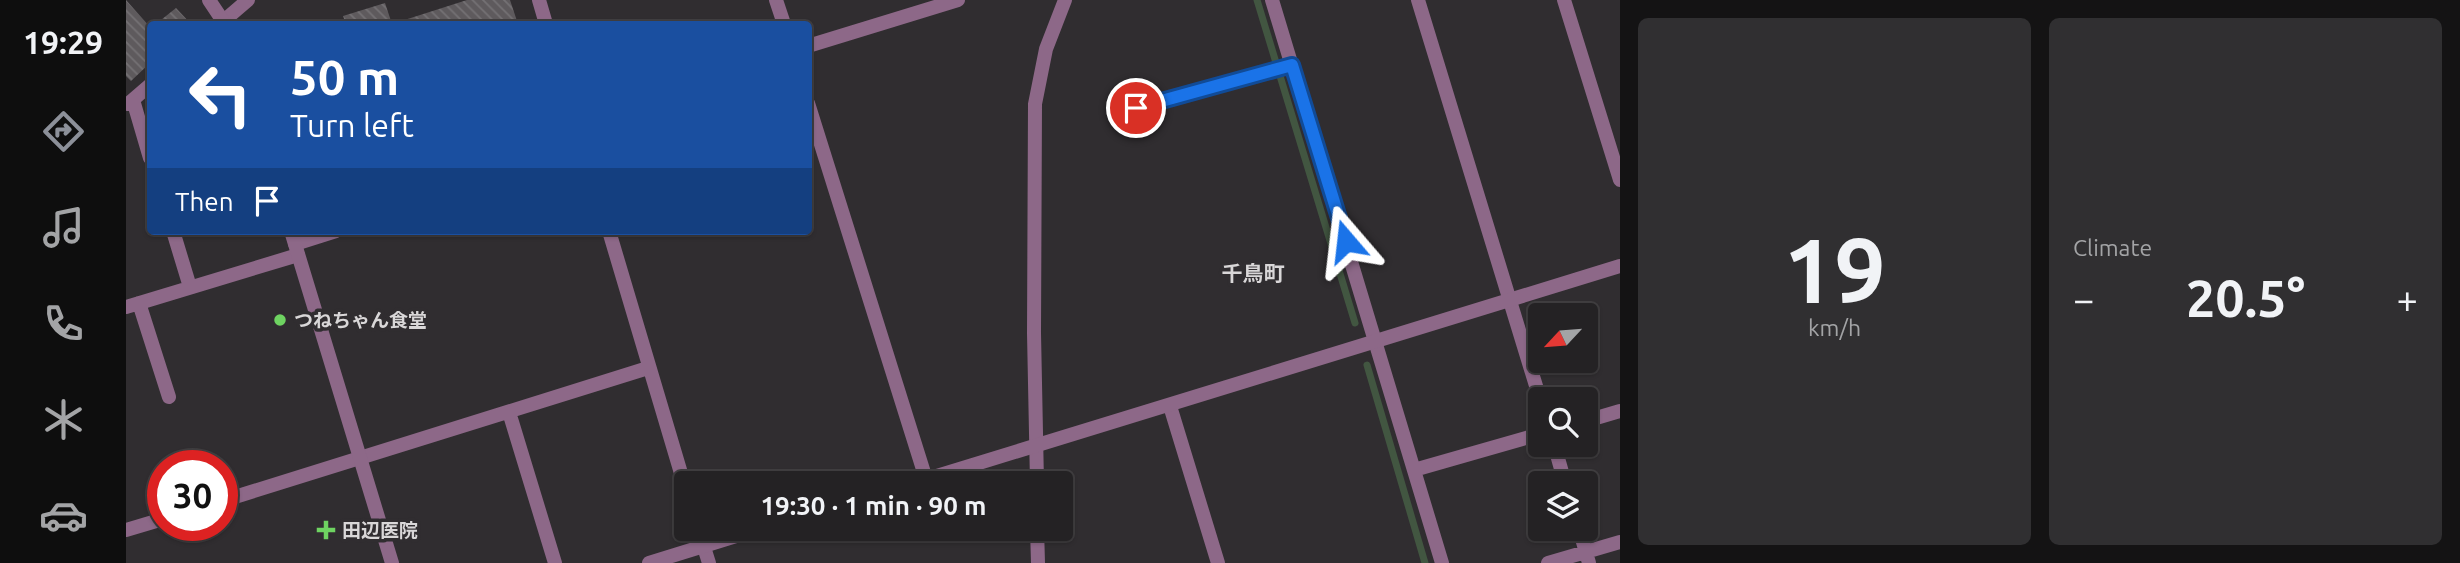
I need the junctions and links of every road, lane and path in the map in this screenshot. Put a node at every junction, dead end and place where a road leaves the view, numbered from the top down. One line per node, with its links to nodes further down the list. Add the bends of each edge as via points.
1 (209, 0): 10 (street)
2 (248, 0): 11 (street)
3 (539, 0): 12 (street)
4 (776, 0): 13 (street)
5 (958, 0): 14 (street)
6 (1065, 0): 39 (street, via 1046,49 1035,104)
7 (1272, 0): 15 (street)
8 (1418, 0): 28 (street)
9 (1563, 0): 21 (street)
10 (222, 21)
11 (225, 21)
12 (545, 21)
13 (783, 21)
14 (812, 45)
15 (1282, 67): 18 (street); 30 (street)
16 (147, 88): 17 (street)
17 (129, 103): 20 (street)
18 (1136, 108)
19 (812, 116): 43 (street)
20 (147, 150)
21 (1620, 180)
22 (174, 235): 27 (street)
23 (322, 235): 25 (street)
24 (610, 235): 31 (street)
25 (295, 243): 27 (street); 40 (street)
26 (1620, 265): 28 (street)
27 (190, 287): 29 (street)
28 (1509, 300): 30 (street); 32 (street)
29 (132, 305): 33 (street)
30 (1377, 341): 34 (street); 41 (street)
31 (648, 368): 36 (street); 42 (street)
32 (1536, 387)
33 (169, 397)
34 (1170, 406): 39 (street); 60 (street)
35 (1620, 411): 37 (street)
36 (509, 412): 40 (street); 56 (street)
37 (1598, 417)
38 (1528, 437): 41 (street)
39 (1036, 447): 44 (street); 45 (street)
40 (361, 459): 46 (street); 55 (street)
41 (1414, 470): 61 (street)
42 (680, 471)
43 (917, 471)
44 (954, 471)
45 (1037, 471)
46 (238, 496)
47 (147, 524): 48 (street)
48 (126, 530)
49 (702, 541): 53 (street)
50 (720, 541): 53 (street)
51 (1037, 541): 59 (street)
52 (1620, 542): 54 (street)
53 (704, 546): 57 (street); 58 (street)
54 (1588, 557): 62 (street)
55 (392, 563)
56 (555, 563)
57 (649, 563)
58 (709, 563)
59 (1038, 563)
60 (1218, 563)
61 (1441, 563)
62 (1548, 563)

